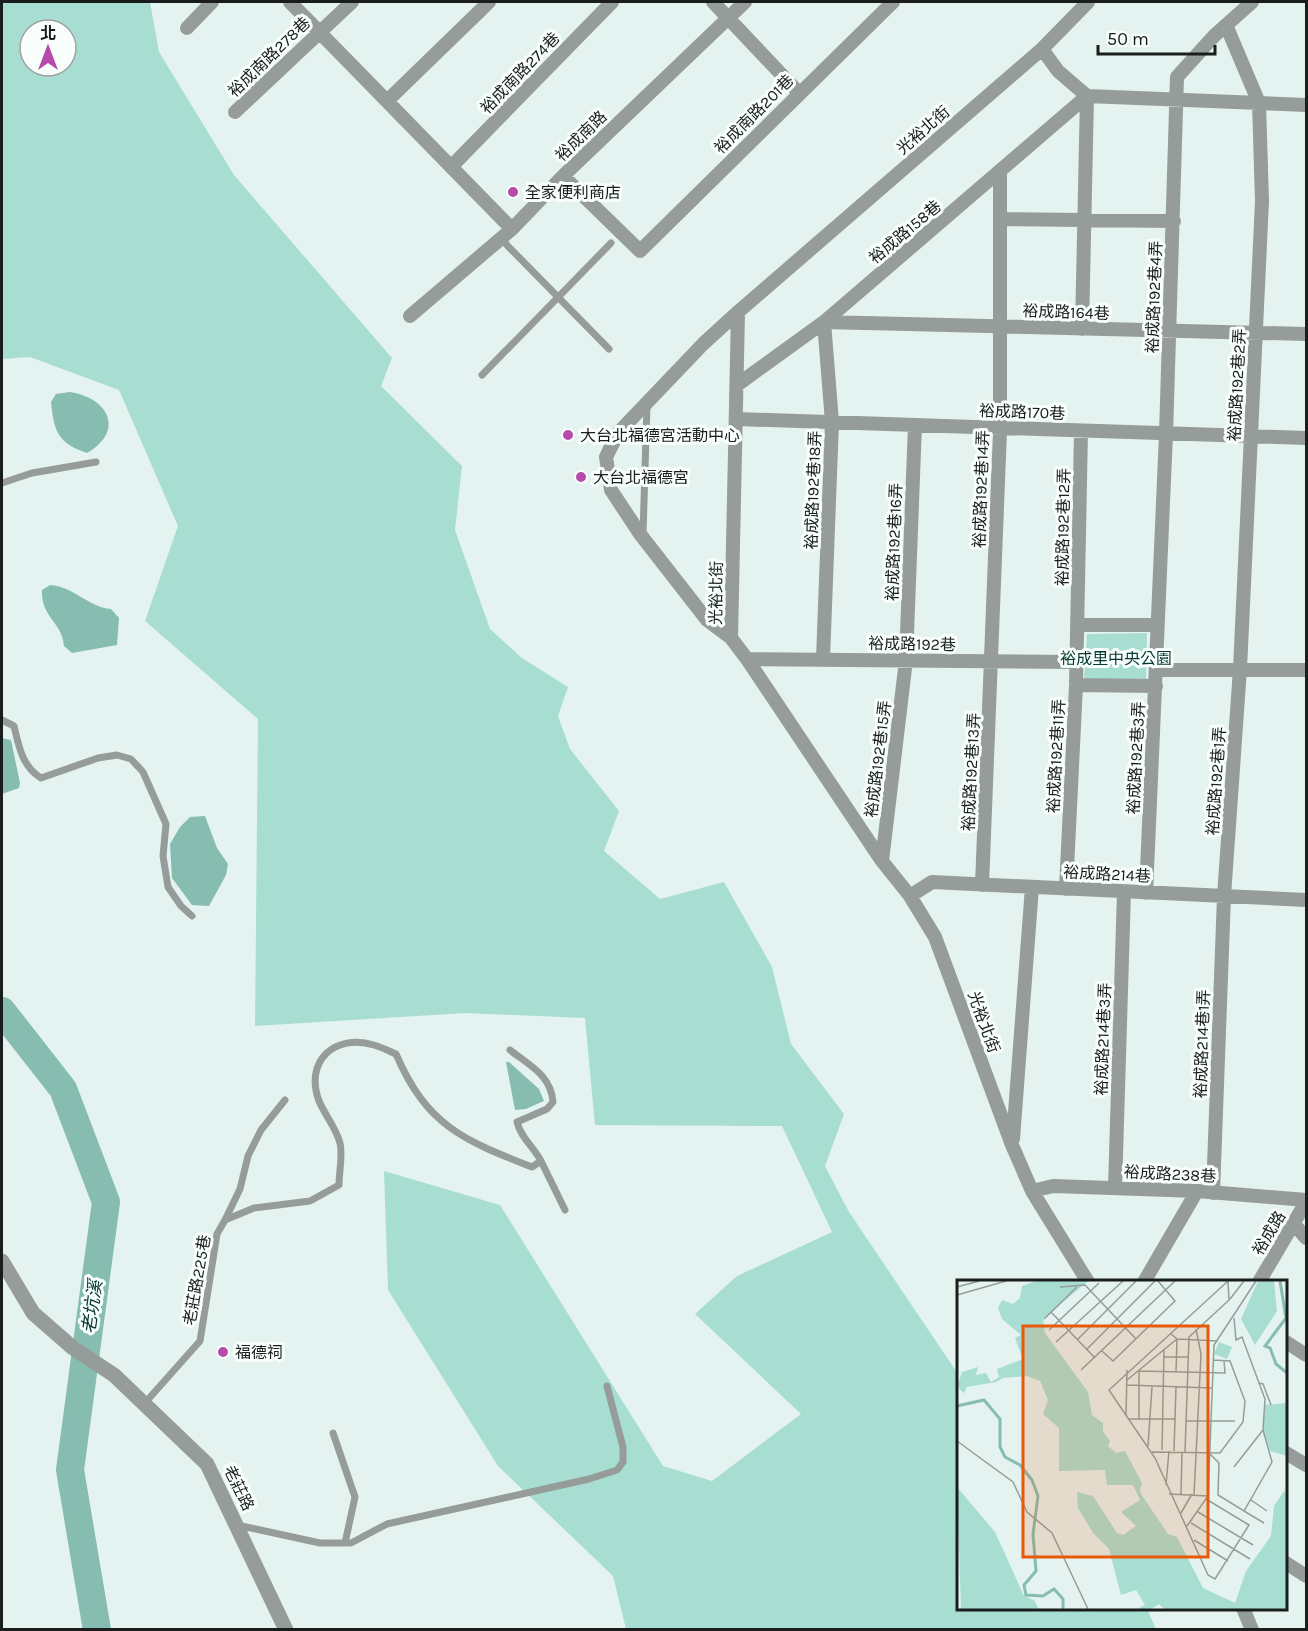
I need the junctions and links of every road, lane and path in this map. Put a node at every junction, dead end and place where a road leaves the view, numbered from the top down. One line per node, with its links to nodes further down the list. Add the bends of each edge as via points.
1 (212, 2): 13 (street)
2 (290, 2): 14 (street)
3 (352, 2): 14 (street, 裕成南路278巷)
4 (489, 2): 19 (street)
5 (612, 2): 23 (street, 裕成南路274巷)
6 (713, 2): 11 (street)
7 (745, 2): 11 (street, 裕成南路)
8 (893, 2): 16 (street, 裕成南路201巷)
9 (1088, 2): 15 (street, 光裕北街)
10 (1252, 2): 12 (street, 裕成路192巷4弄)
11 (728, 18): 16 (street); 25 (street, 裕成南路)
12 (1226, 25): 18 (street, 裕成路192巷4弄, via 1178,76); 20 (street)
13 (187, 27)
14 (320, 32): 19 (street); 22 (street, 裕成南路278巷)
15 (1042, 49): 17 (street, via 1058,71); 33 (street, 光裕北街)
16 (799, 93): 25 (street, 裕成南路201巷, via 640,251)
17 (1087, 96): 18 (street); 24 (street, 裕成路158巷); 27 (street)
18 (1178, 100): 20 (street); 28 (street, 裕成路192巷4弄)
19 (387, 101): 23 (street)
20 (1259, 103): 21 (street); 39 (street, 裕成路192巷2弄, via 1262,201)
21 (1306, 105)
22 (235, 112)
23 (451, 167): 29 (street)
24 (1000, 173): 26 (street, 裕成路192巷14弄); 35 (street, 裕成路158巷)
25 (563, 177): 29 (street, 裕成南路)
26 (1000, 219): 27 (street); 36 (street, 裕成路192巷14弄)
27 (1084, 220): 28 (street); 37 (street)
28 (1174, 221): 38 (street, 裕成路192巷4弄)
29 (512, 229): 30 (street, 裕成南路)
30 (501, 239): 32 (lane); 34 (street, 裕成南路)
31 (611, 243): 32 (lane)
32 (559, 299): 41 (lane); 42 (lane)
33 (738, 312): 43 (street, 光裕北街); 44 (street)
34 (410, 316)
35 (824, 322): 36 (street, 裕成路164巷); 43 (street, 裕成路158巷); 46 (street, 裕成路192巷18弄)
36 (1001, 326): 37 (street, 裕成路164巷); 48 (street, 裕成路192巷14弄)
37 (1082, 329): 38 (street, 裕成路164巷)
38 (1169, 331): 39 (street, 裕成路164巷); 50 (street, 裕成路192巷4弄)
39 (1256, 333): 40 (street, 裕成路164巷); 51 (street, 裕成路192巷2弄)
40 (1306, 334)
41 (609, 349)
42 (482, 375)
43 (737, 385): 45 (street, 光裕北街)
44 (647, 401): 55 (lane); 55 (street, via 618,433 606,457 611,490)
45 (736, 419): 46 (street, 裕成路170巷); 58 (street, 光裕北街)
46 (832, 422): 47 (street, 裕成路170巷); 60 (street, 裕成路192巷18弄)
47 (915, 425): 48 (street, 裕成路170巷); 61 (street, 裕成路192巷16弄)
48 (1000, 428): 49 (street, 裕成路170巷); 62 (street, 裕成路192巷14弄)
49 (1081, 431): 50 (street, 裕成路170巷); 56 (street, 裕成路192巷12弄)
50 (1166, 434): 51 (street, 裕成路170巷); 57 (street, 裕成路192巷4弄)
51 (1251, 437): 52 (street, 裕成路170巷); 64 (street, 裕成路192巷2弄)
52 (1306, 438)
53 (96, 462): 54 (lane, via 32,473)
54 (2, 483)
55 (643, 537): 58 (street, via 707,620)
56 (1078, 625): 57 (street); 63 (street, 裕成路192巷11弄)
57 (1157, 625): 65 (street, 裕成路192巷3弄)
58 (731, 638): 59 (street, 光裕北街)
59 (747, 659): 60 (street, 裕成路192巷); 70 (street, 光裕北街)
60 (823, 659): 61 (street, 裕成路192巷)
61 (906, 660): 62 (street, 裕成路192巷); 70 (street, 裕成路192巷15弄)
62 (992, 661): 63 (street, 裕成路192巷); 71 (street, 裕成路192巷13弄)
63 (1076, 662): 67 (street, 裕成路192巷11弄)
64 (1240, 669): 65 (street); 66 (street); 77 (street, 裕成路192巷1弄)
65 (1156, 670): 68 (street, 裕成路192巷3弄)
66 (1306, 670)
67 (1076, 685): 68 (street); 73 (street, 裕成路192巷11弄)
68 (1156, 686): 75 (street, 裕成路192巷3弄)
69 (2, 720): 79 (lane, via 14,726 29,770 41,778 98,758 117,755 131,759 142,772 166,824 163,856 168,887)
70 (882, 861): 76 (street, 光裕北街)
71 (982, 885): 72 (street, 裕成路214巷); 76 (street, 裕成路214巷, via 932,882)
72 (1032, 887): 73 (street, 裕成路214巷); 82 (street)
73 (1066, 889): 74 (street, 裕成路214巷)
74 (1124, 891): 75 (street, 裕成路214巷); 84 (street, 裕成路214巷3弄)
75 (1146, 892): 77 (street, 裕成路214巷)
76 (910, 896): 82 (street, 光裕北街, via 935,938)
77 (1224, 896): 78 (street, 裕成路214巷); 87 (street, 裕成路214巷1弄)
78 (1306, 900)
79 (192, 916)
80 (510, 1050): 83 (lane, via 547,1079 552,1090 553,1102 547,1109 517,1122 520,1135 534,1147)
81 (285, 1100): 90 (lane, via 261,1130 248,1156 240,1189)
82 (1012, 1145): 85 (street, 光裕北街)
83 (541, 1161): 89 (lane); 90 (lane, 老莊路225巷, via 532,1167 461,1137 410,1087 396,1054 373,1044 353,1043 329,1048 317,1064 318,1099 340,1144 339,1185 310,1201 254,1208)
84 (1115, 1188): 85 (street, 裕成路238巷, via 1053,1186); 86 (street, 裕成路238巷)
85 (1032, 1191): 94 (street, 光裕北街)
86 (1197, 1191): 87 (street, 裕成路238巷); 95 (street)
87 (1213, 1193): 88 (street, 裕成路238巷)
88 (1306, 1201): 91 (street, 裕成路)
89 (565, 1210)
90 (225, 1220): 100 (lane, 老莊路225巷, via 218,1234 200,1341)
91 (1294, 1224): 92 (street); 96 (street, 裕成路)
92 (1306, 1238)
93 (2, 1261): 100 (street, 老莊路, via 33,1313 73,1348 114,1375)
94 (1087, 1280)
95 (1145, 1280)
96 (1260, 1280)
97 (1287, 1343): 98 (street)
98 (1306, 1354)
99 (607, 1386): 105 (lane, via 623,1447 623,1462 617,1470 387,1524)
100 (144, 1404): 104 (street, 老莊路, via 207,1464)
101 (333, 1433): 105 (lane, via 355,1497)
102 (1287, 1454): 103 (street)
103 (1306, 1465)
104 (237, 1525): 105 (lane, via 320,1543); 109 (street, 老莊路)
105 (345, 1543)
106 (1287, 1564): 107 (street)
107 (1306, 1576)
108 (1244, 1610): 110 (street)
109 (286, 1629)
110 (1252, 1629)

